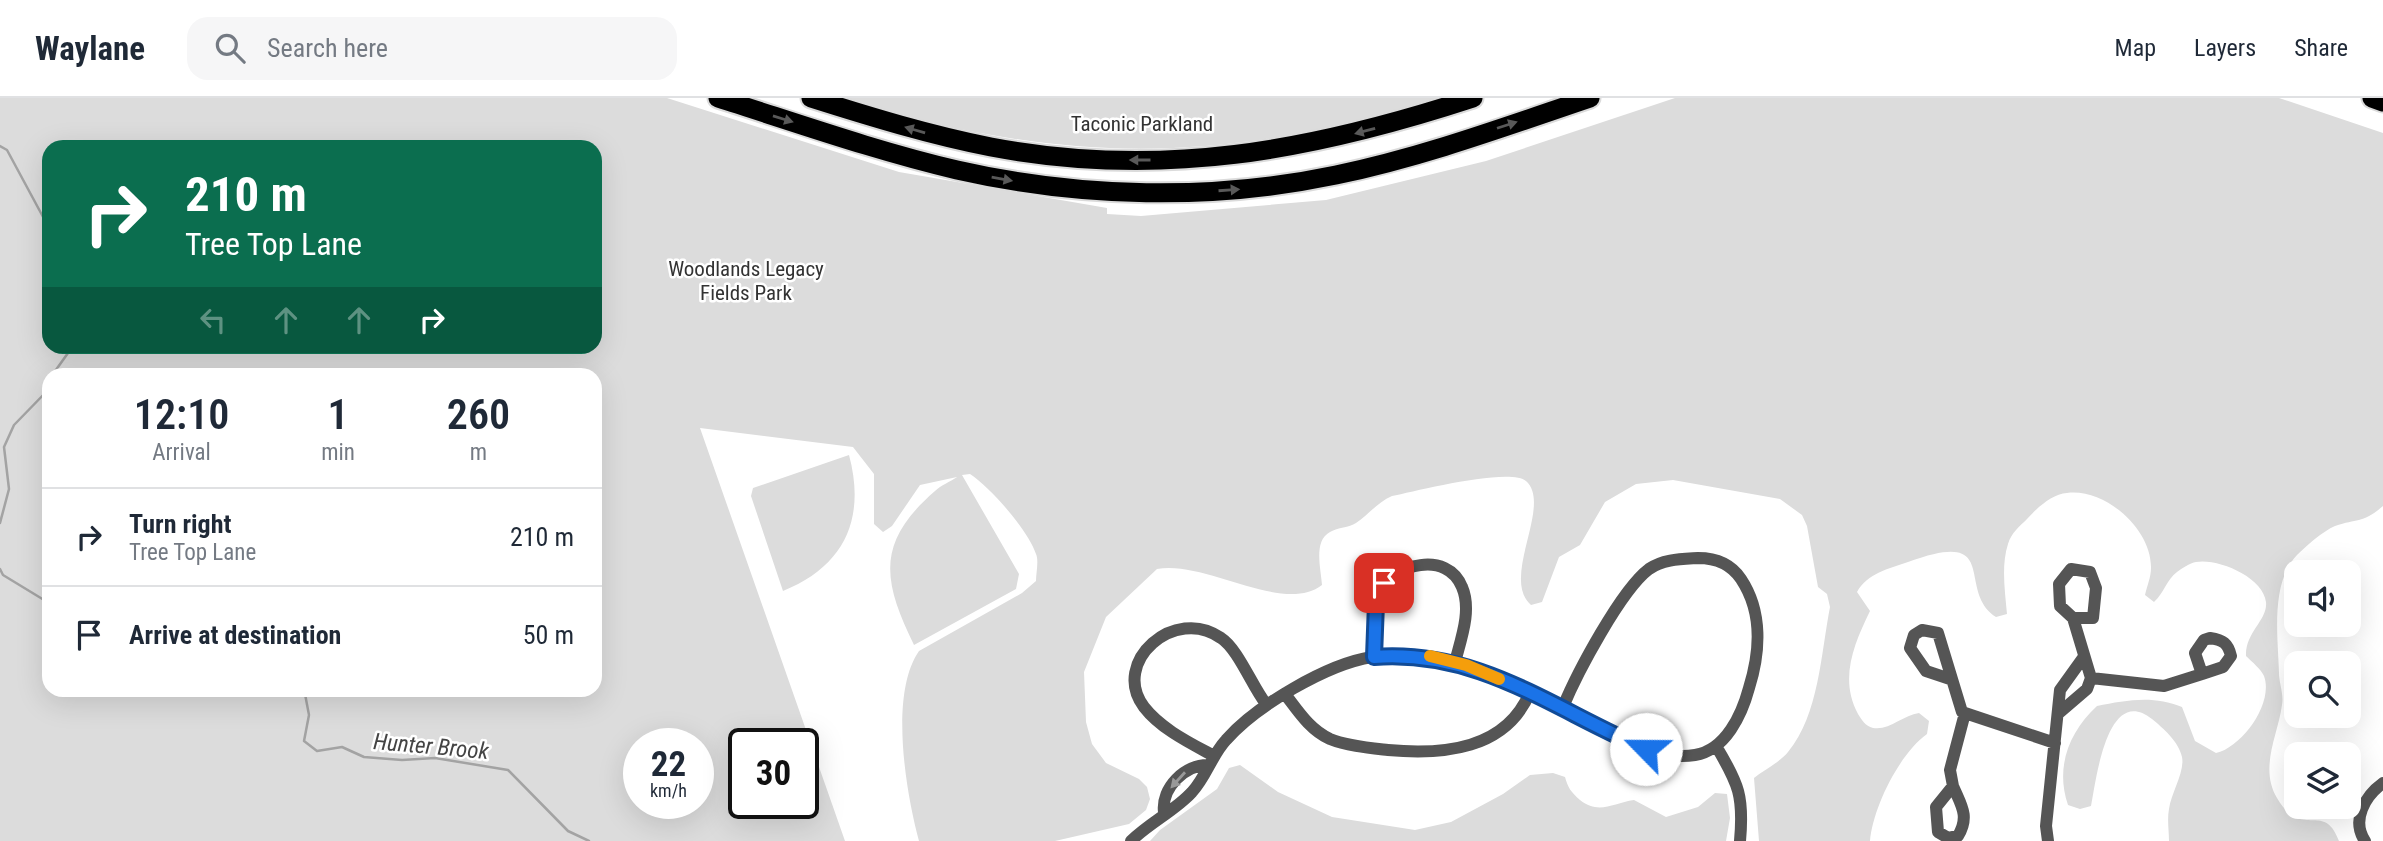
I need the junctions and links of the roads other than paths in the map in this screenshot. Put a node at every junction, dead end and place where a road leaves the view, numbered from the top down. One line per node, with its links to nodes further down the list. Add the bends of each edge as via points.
1 (718, 98): 4 (highway, one-way to 4, via 957,170 1059,187 1162,193 1231,190 1334,176)
2 (811, 98): 3 (highway, one-way to 2, via 1300,146 1164,160 1073,158 993,147 926,133)
3 (1473, 98)
4 (1590, 98)
5 (2372, 98): 6 (highway)
6 (2383, 102)
7 (2073, 618): 9 (street)
8 (1374, 657): 10 (street, via 1405,654); 10 (street, via 1378,592 1397,571 1424,564 1453,575 1463,589 1465,613); 15 (street)
9 (2083, 659): 12 (street); 19 (street, via 2063,683)
10 (1455, 662): 14 (street)
11 (2202, 674): 12 (street, via 2164,686)
12 (2091, 678): 19 (street, via 2087,690)
13 (1950, 679): 18 (street, via 1958,706)
14 (1530, 692): 15 (street, via 1517,718 1503,730 1475,744 1424,753 1328,738 1304,719); 17 (street)
15 (1285, 694): 16 (street)
16 (1266, 704): 22 (street, via 1226,740); 22 (street, via 1231,646 1220,636 1185,627 1152,641 1136,676 1143,706)
17 (1563, 707): 21 (street, via 1646,749 1693,756); 21 (street, via 1620,599 1638,579 1664,562 1710,558 1732,569 1746,587 1756,616 1758,645 1744,709)
18 (1965, 713): 20 (street); 24 (street, via 1950,770)
19 (2059, 713): 20 (street)
20 (2055, 743): 28 (street)
21 (1716, 746): 27 (street, via 1741,794)
22 (1211, 761): 25 (street, via 1192,792); 25 (street, one-way to 25, via 1192,766 1179,776 1167,793)
23 (2383, 783): 29 (street, via 2368,795 2361,812 2358,824)
24 (1953, 786)
25 (1164, 812): 26 (street)
26 (1131, 841)
27 (1740, 841)
28 (2048, 841)
29 (2365, 841)

